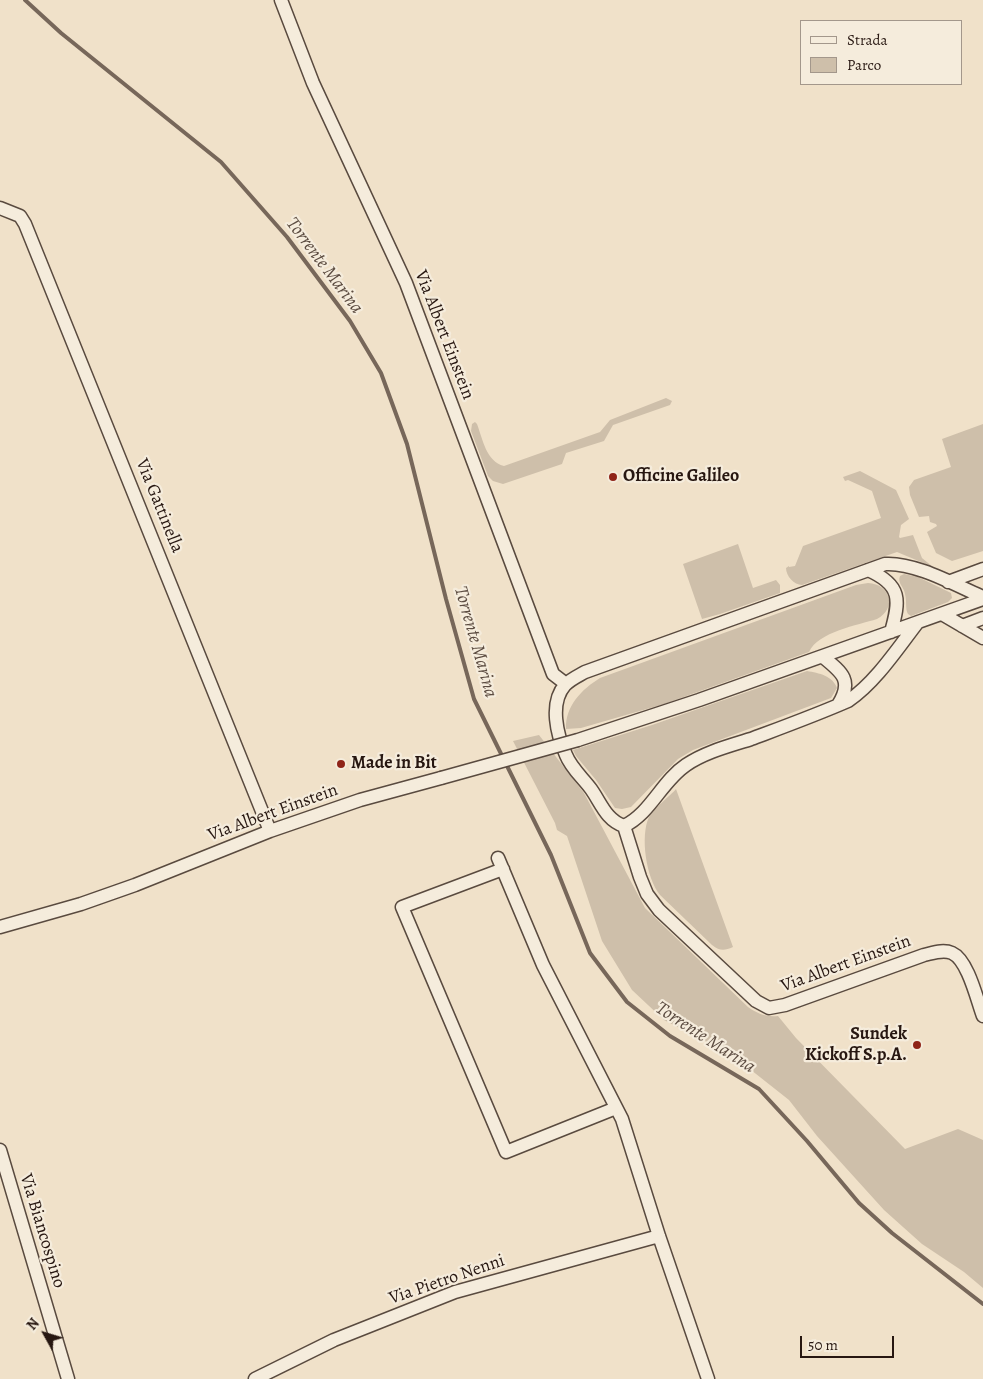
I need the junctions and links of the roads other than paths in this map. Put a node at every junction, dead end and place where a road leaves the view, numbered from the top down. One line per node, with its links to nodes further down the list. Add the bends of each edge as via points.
1 (281, 0): 14 (street, Via Albert Einstein, via 313,83 406,284 553,674)
2 (0, 208): 17 (street, Via Gattinella, via 20,216 25,224)
3 (983, 569): 5 (street)
4 (868, 570): 5 (street, via 886,564 904,565); 11 (street, via 894,587 897,604); 14 (street, via 585,672)
5 (948, 582): 6 (street)
6 (983, 598): 7 (street, Via Albert Einstein)
7 (942, 614): 9 (street, Via Albert Einstein); 10 (street)
8 (983, 618): 10 (street)
9 (918, 622): 11 (street, Via Albert Einstein); 15 (street, via 860,692)
10 (962, 626): 12 (street)
11 (891, 632): 13 (street, Via Albert Einstein)
12 (983, 638)
13 (823, 657): 15 (street, via 839,670 846,682 844,696); 17 (street, Via Albert Einstein, bridge, via 578,740 360,800)
14 (566, 684): 16 (street, via 556,713 566,756 614,823)
15 (838, 705): 16 (street, via 688,764 638,817)
16 (624, 826): 19 (street, Via Albert Einstein, via 647,894 659,910 756,1001 769,1008 784,1006 940,951 952,953 961,961)
17 (270, 831): 18 (street, Via Albert Einstein, via 135,885)
18 (0, 927)
19 (983, 1016)
20 (616, 1108): 20 (street, via 543,965 501,864 402,907 506,1152); 22 (street)
21 (0, 1150): 23 (street, Via Biancospino)
22 (658, 1236): 24 (street, Via Pietro Nenni, via 455,1292 334,1340); 25 (street)
23 (68, 1379)
24 (255, 1379)
25 (708, 1379)

